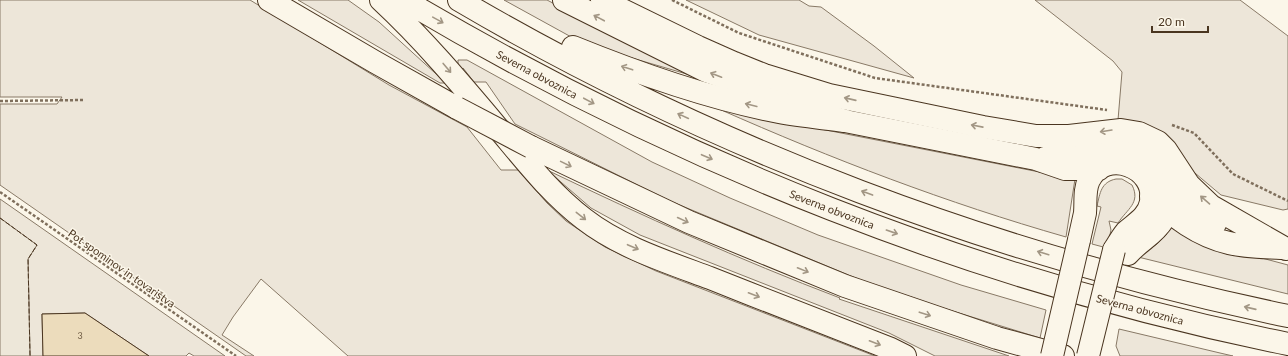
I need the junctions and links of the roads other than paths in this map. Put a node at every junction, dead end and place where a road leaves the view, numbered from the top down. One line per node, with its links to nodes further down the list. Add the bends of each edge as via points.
1 (269, 0): 18 (main road, one-way to 18, bridge, via 457,108 531,147 689,222 845,286 997,338)
2 (381, 0): 16 (main road, one-way to 16, via 408,24 444,64 555,195 585,220 611,237 644,252)
3 (404, 0): 15 (main road, Severna obvoznica, one-way to 15, via 600,107 697,153 871,225 1076,292 1207,327)
4 (564, 0): 7 (main road, one-way to 4, via 706,71)
5 (602, 0): 12 (main road, one-way to 5, via 1212,206 1190,185 1166,150 1158,142 1139,133 1121,130 1069,136 1036,136 829,94 764,75 734,63)
6 (463, 2): 7 (main road, one-way to 6, via 778,112 698,91 615,64); 14 (main road, one-way to 6, via 1171,289 1050,255 954,225 860,191 729,137 641,96)
7 (845, 122): 8 (main road)
8 (1036, 159): 9 (main road, via 1065,169); 10 (main road, via 1089,152 1110,146 1131,147 1141,150 1159,166)
9 (1099, 169): 10 (main road, via 1116,164 1135,168); 17 (main road, bridge, via 1088,185 1079,240)
10 (1159, 189): 11 (main road); 12 (main road, via 1180,198 1204,217 1239,234); 13 (main road, via 1145,215 1125,234)
11 (1167, 210): 12 (main road, via 1198,231 1230,243); 13 (main road, via 1154,232)
12 (1287, 249)
13 (1121, 252): 19 (main road, bridge); 20 (main road, via 1121,270)
14 (1288, 316)
15 (1288, 344)
16 (905, 356)
17 (1052, 356)
18 (1063, 356)
19 (1088, 356)
20 (1099, 356)

